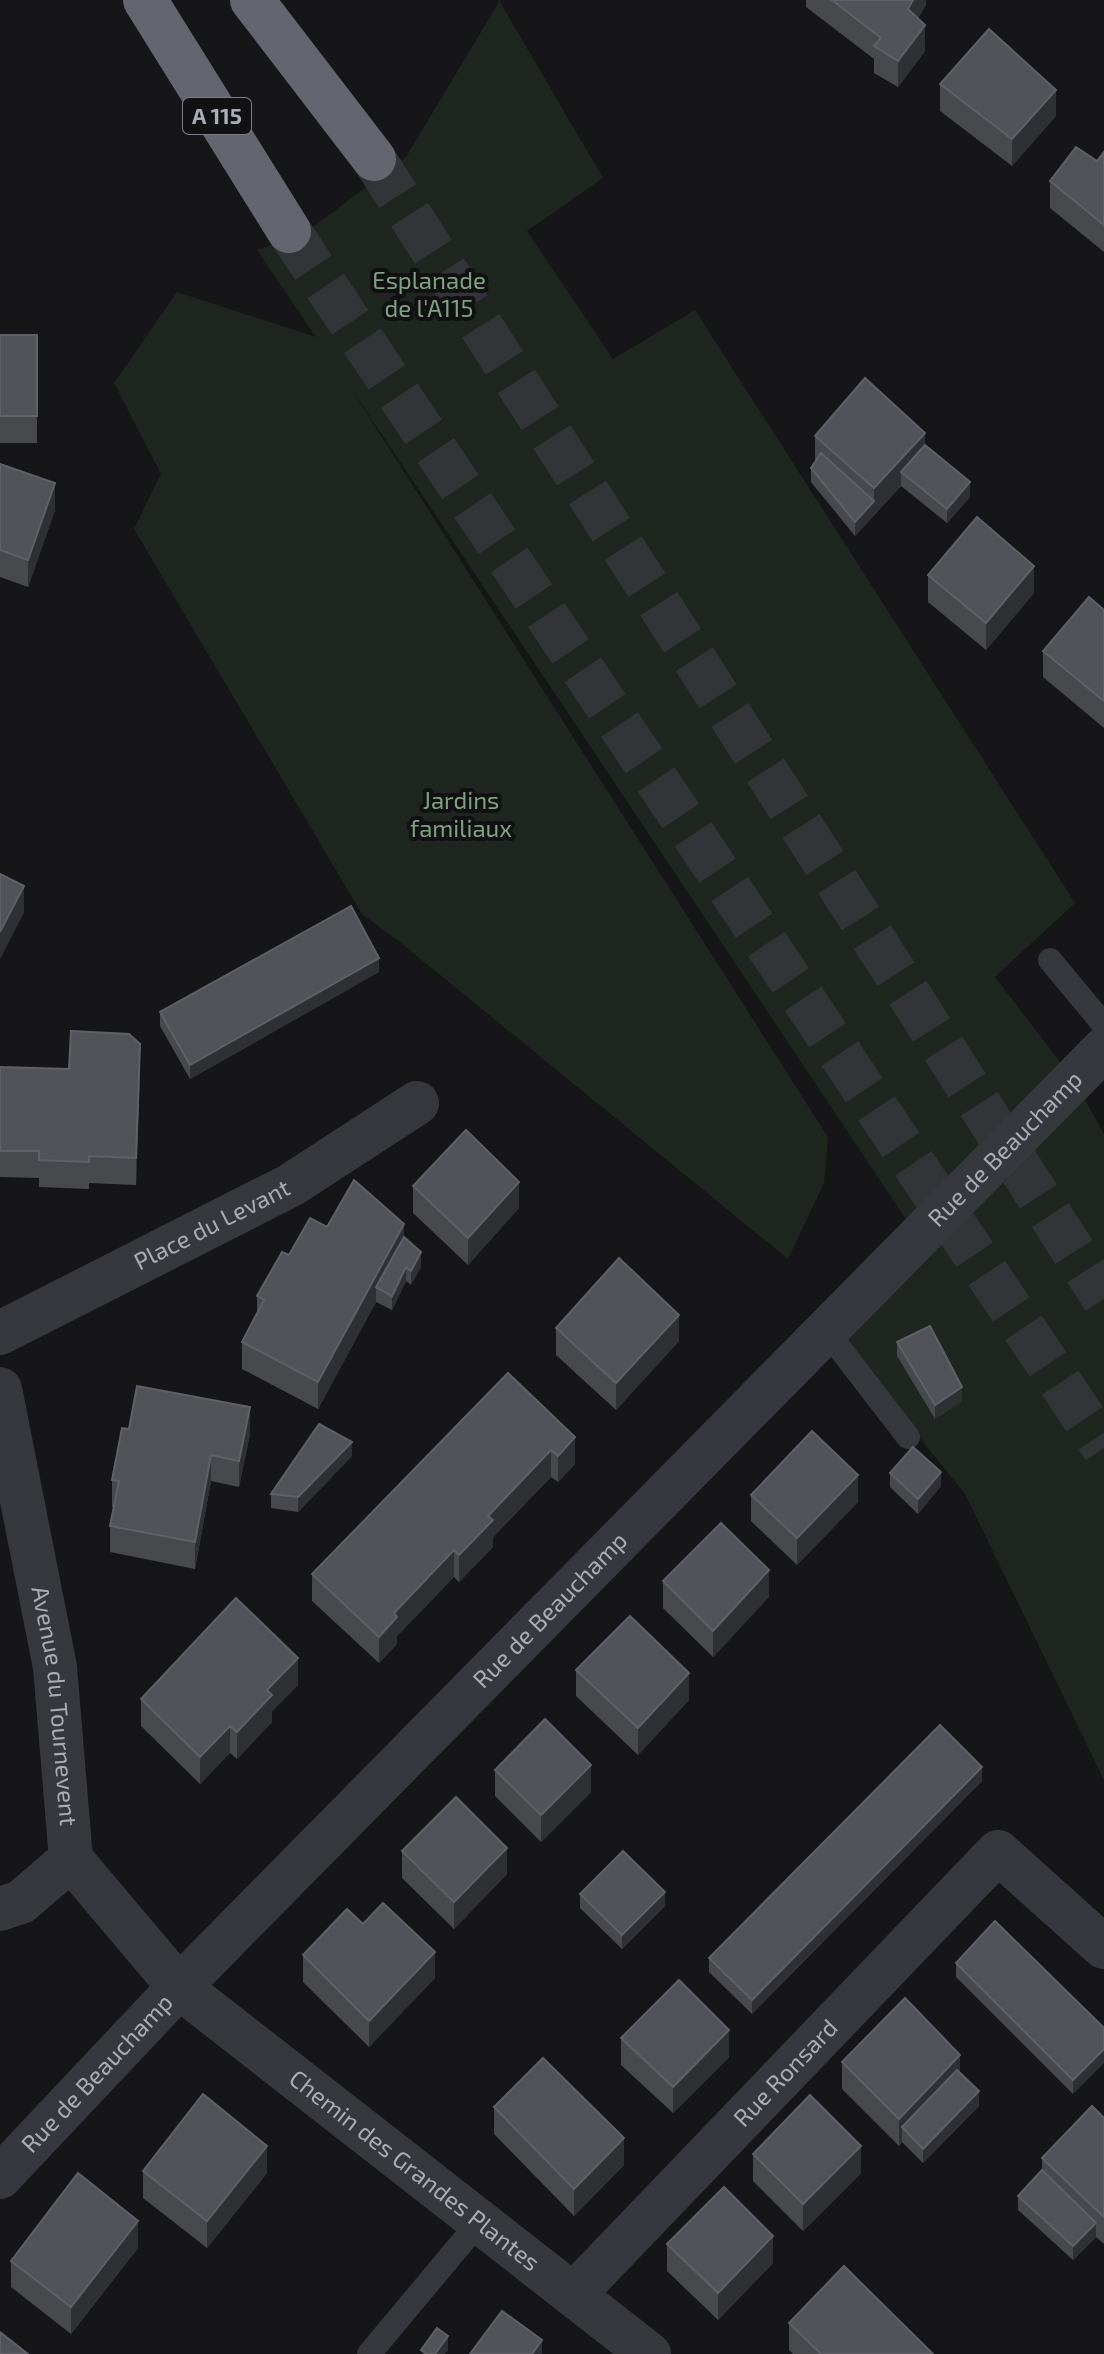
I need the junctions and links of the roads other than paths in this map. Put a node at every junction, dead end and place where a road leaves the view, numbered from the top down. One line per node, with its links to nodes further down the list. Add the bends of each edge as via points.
1 (145, 0): 4 (highway, A 115)
2 (252, 0): 3 (highway)
3 (374, 159)
4 (289, 231)
5 (1050, 960): 6 (lane)
6 (1102, 1053): 8 (street, Rue de Beauchamp)
7 (417, 1103): 9 (street, Place du Levant, via 291,1185)
8 (827, 1332): 11 (lane); 15 (street, Rue de Beauchamp)
9 (0, 1333)
10 (0, 1389): 12 (street, Avenue du Tournevent, via 55,1667)
11 (908, 1437)
12 (71, 1859): 13 (street, via 21,1902); 15 (street, Avenue du Tournevent)
13 (0, 1909)
14 (1104, 1947): 18 (street, Rue Ronsard, via 998,1852)
15 (179, 1987): 16 (street, Rue de Beauchamp); 17 (street, Chemin des Grandes Plantes)
16 (0, 2177)
17 (480, 2221): 18 (street, Chemin des Grandes Plantes); 19 (lane)
18 (574, 2294): 20 (street, Chemin des Grandes Plantes)
19 (369, 2354)
20 (649, 2354)

